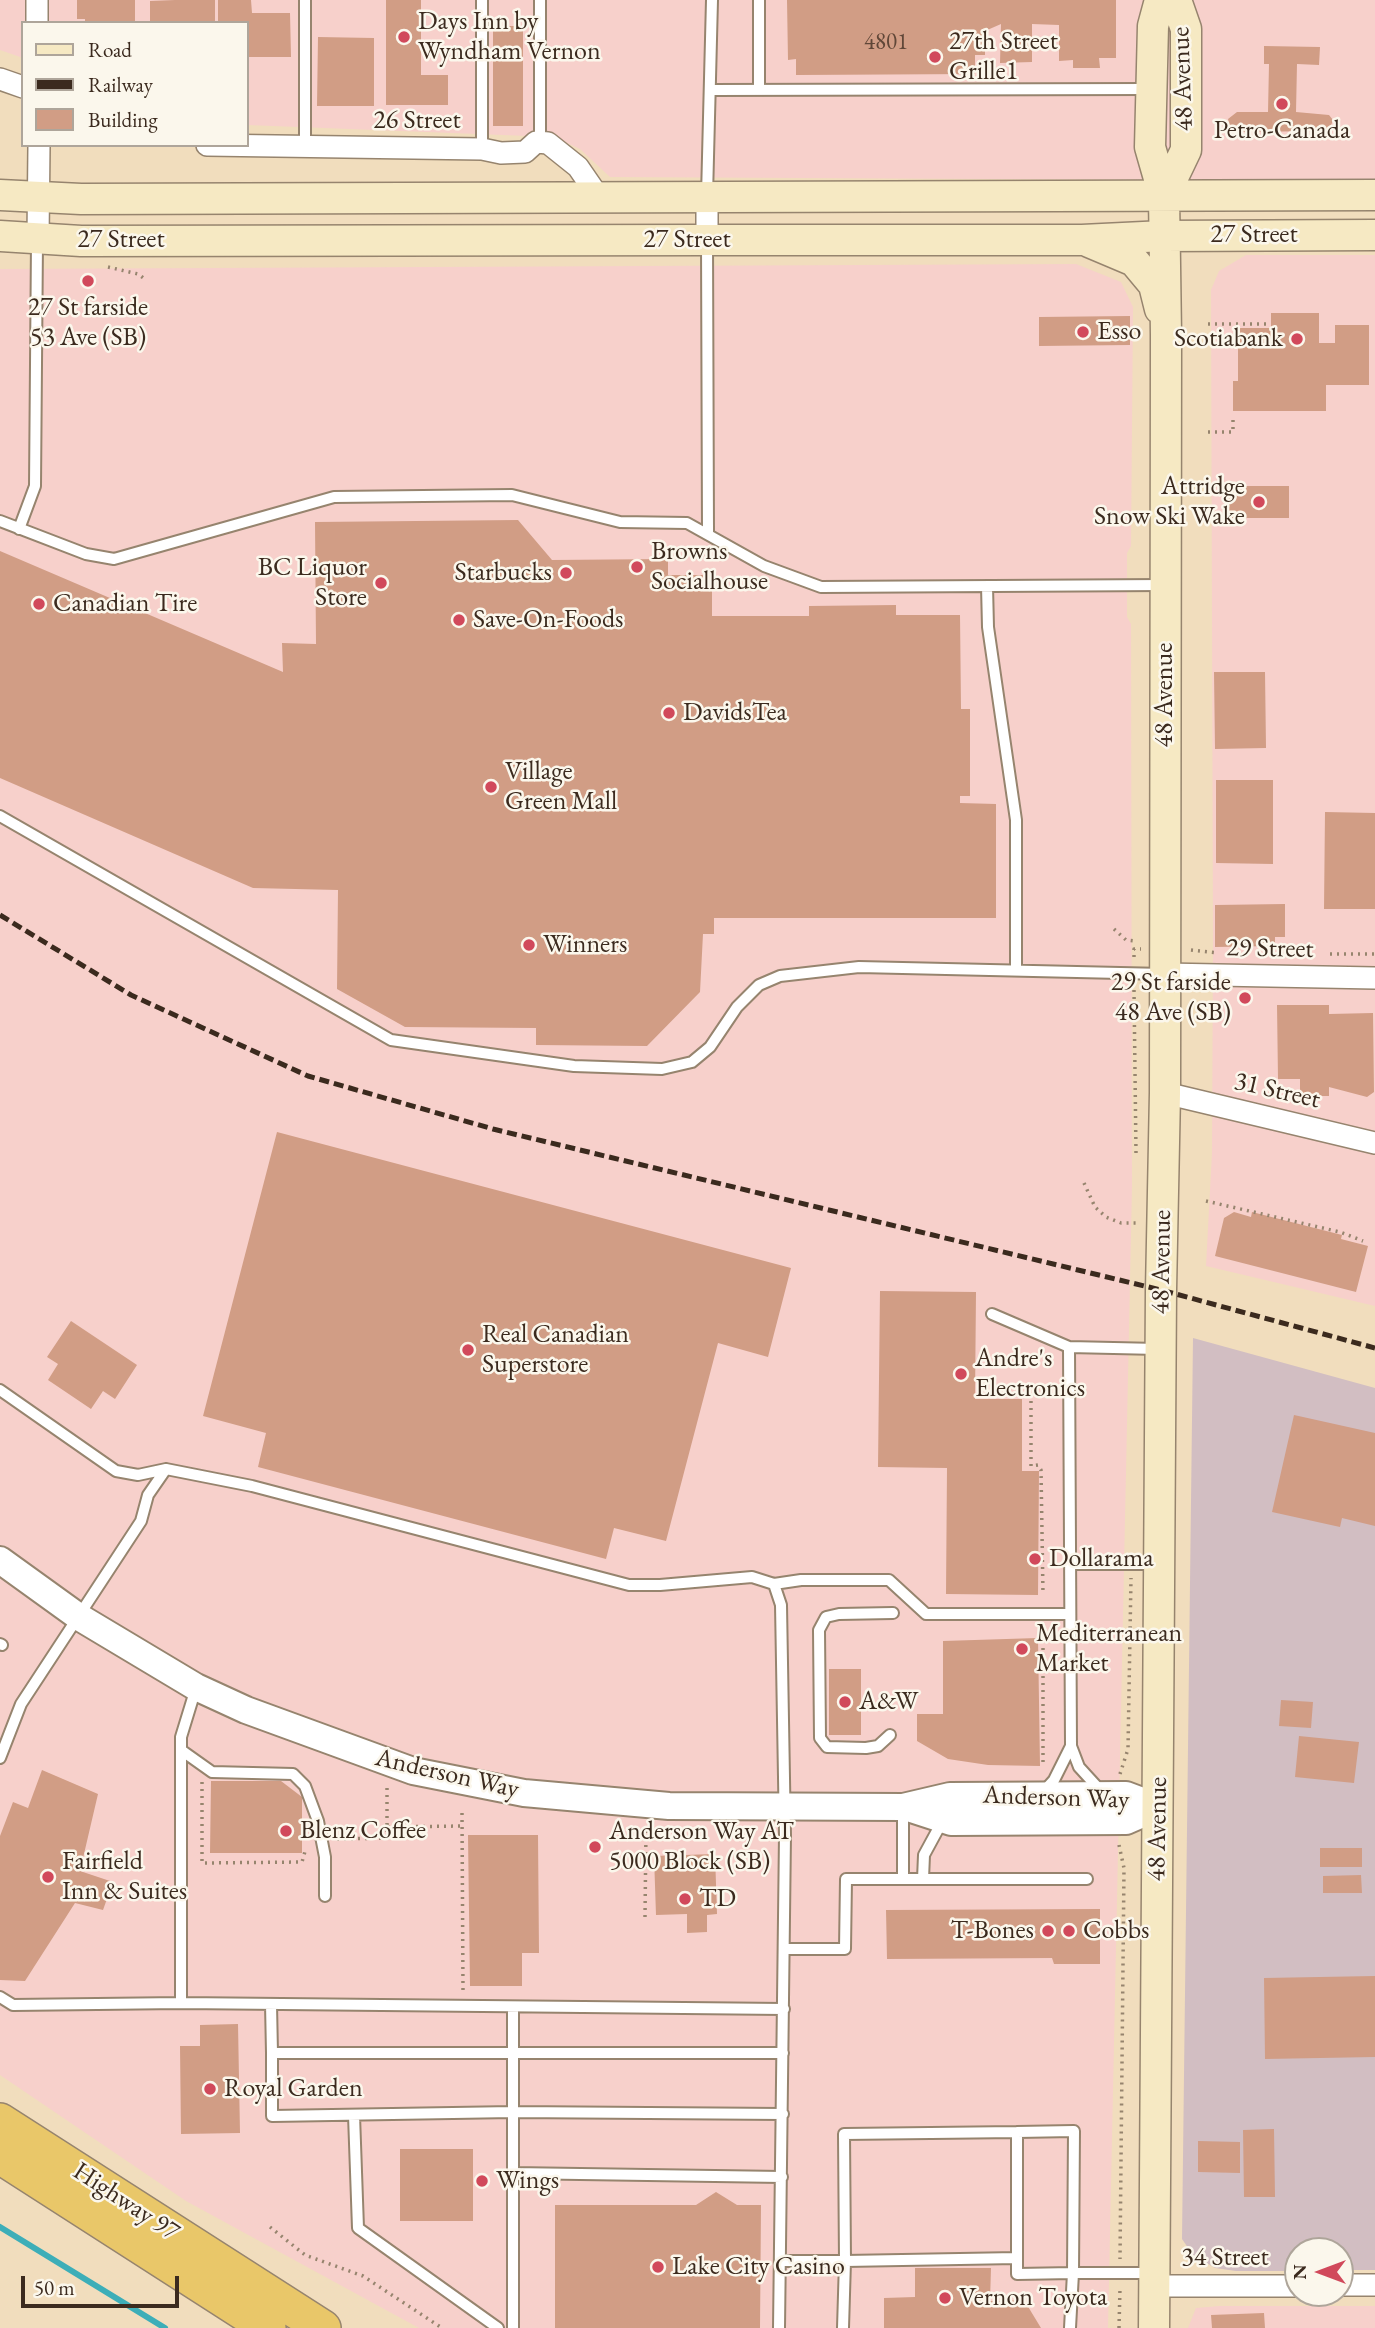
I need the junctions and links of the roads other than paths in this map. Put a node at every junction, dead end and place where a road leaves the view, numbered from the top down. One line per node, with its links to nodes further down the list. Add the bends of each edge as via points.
1 (37, 0): 9 (street)
2 (305, 0): 18 (lane)
3 (482, 0): 19 (lane)
4 (540, 0): 15 (lane)
5 (712, 0): 13 (lane)
6 (758, 0): 14 (lane)
7 (1160, 0): 12 (main road, 48 Avenue, via 1153,26)
8 (1176, 0): 23 (main road, 48 Avenue, via 1186,29 1185,150)
9 (37, 21)
10 (0, 79): 11 (street)
11 (21, 86)
12 (1152, 89): 14 (lane); 23 (main road, 48 Avenue, via 1150,147)
13 (712, 90): 14 (lane); 24 (lane)
14 (758, 90)
15 (540, 142): 19 (street, 26 Street, via 525,152); 22 (street, via 548,143 578,167)
16 (248, 146): 18 (street, 26 Street)
17 (39, 147): 25 (street)
18 (304, 148): 19 (street, 26 Street)
19 (482, 149)
20 (0, 195): 25 (main road, 27 Street)
21 (1375, 195): 23 (main road, 27 Street)
22 (598, 196): 24 (main road, 27 Street); 25 (main road, 27 Street)
23 (1164, 196): 24 (main road, 27 Street); 28 (main road, 48 Avenue)
24 (707, 198): 30 (street)
25 (38, 199): 29 (street)
26 (1375, 235): 28 (main road, 27 Street)
27 (0, 236): 29 (main road, 27 Street)
28 (1164, 236): 31 (main road, 27 Street); 32 (main road, 48 Avenue)
29 (37, 239): 30 (main road, 27 Street); 34 (lane, via 35,486)
30 (707, 240): 31 (main road, 27 Street); 35 (lane)
31 (1082, 240): 32 (main road, via 1134,261 1154,285)
32 (1166, 335): 37 (main road, 48 Avenue)
33 (0, 521): 34 (lane)
34 (19, 529): 35 (lane, via 86,554 114,559 320,500 442,494 512,495 620,522 687,523)
35 (708, 532): 36 (lane, via 764,566 821,587)
36 (987, 586): 37 (lane); 39 (lane, via 988,627 1016,820)
37 (1165, 586): 40 (main road, 48 Avenue)
38 (0, 816): 39 (lane, via 391,1040 574,1066 662,1069 691,1062 710,1046 758,985 780,976 859,967)
39 (1016, 970): 40 (lane)
40 (1165, 974): 41 (street, 29 Street); 42 (main road, 48 Avenue)
41 (1375, 978)
42 (1165, 1093): 43 (street, 31 Street); 46 (main road, 48 Avenue)
43 (1375, 1143)
44 (992, 1314): 45 (lane)
45 (1069, 1347): 46 (lane); 50 (lane)
46 (1161, 1349): 51 (main road, 48 Avenue)
47 (0, 1390): 48 (lane, via 116,1471 138,1475)
48 (166, 1469): 52 (lane, via 252,1486 629,1585 751,1577); 55 (lane, via 148,1495 141,1521)
49 (0, 1560): 55 (street, Anderson Way)
50 (1069, 1564): 51 (lane); 54 (lane)
51 (1161, 1564): 64 (main road, 48 Avenue)
52 (774, 1584): 54 (lane, via 889,1580 926,1614); 65 (lane, via 781,1605)
53 (892, 1613): 57 (lane, via 825,1617 818,1630 820,1738 827,1747 866,1748 878,1746)
54 (1069, 1614): 58 (lane)
55 (79, 1617): 56 (street, Anderson Way); 60 (lane, via 21,1704)
56 (197, 1687): 59 (lane); 65 (street, Anderson Way, via 246,1710 413,1771 524,1793 669,1806)
57 (890, 1735)
58 (1071, 1746): 61 (lane, via 1079,1767); 62 (lane)
59 (181, 1749): 70 (lane, via 212,1772 293,1774 305,1786 324,1857); 73 (lane)
60 (0, 1758)
61 (1104, 1795): 62 (street, Anderson Way); 64 (street, Anderson Way, via 1126,1795)
62 (1040, 1796): 63 (street, Anderson Way, via 950,1796)
63 (903, 1807): 65 (street, Anderson Way); 66 (street, Anderson Way); 67 (lane)
64 (1158, 1807): 66 (street, Anderson Way, via 1126,1821); 93 (main road, 48 Avenue)
65 (785, 1808): 71 (lane)
66 (943, 1819): 68 (lane, via 924,1855)
67 (903, 1879): 68 (lane); 71 (lane, via 846,1879 845,1949)
68 (923, 1879): 69 (lane)
69 (1087, 1879)
70 (324, 1896)
71 (785, 1949): 76 (lane)
72 (0, 1997): 73 (lane, via 13,2005)
73 (181, 2003): 74 (lane)
74 (271, 2004): 75 (lane); 78 (lane)
75 (513, 2007): 76 (lane); 77 (lane)
76 (784, 2009): 79 (lane)
77 (513, 2051): 78 (lane); 79 (lane); 80 (lane)
78 (272, 2053): 82 (lane, via 272,2116)
79 (783, 2053): 81 (lane)
80 (513, 2112): 81 (lane); 82 (lane); 86 (lane)
81 (783, 2114): 87 (lane)
82 (354, 2115): 99 (lane, via 358,2228)
83 (0, 2121): 88 (highway, Highway 97)
84 (1017, 2132): 89 (lane); 91 (lane, via 845,2134); 92 (lane, via 1074,2131)
85 (0, 2156): 88 (highway, Highway 97)
86 (513, 2173): 87 (lane); 100 (lane)
87 (782, 2177): 90 (lane)
88 (89, 2196): 97 (highway, Highway 97); 98 (highway, Highway 97)
89 (1017, 2258): 91 (lane); 92 (lane, via 1017,2274)
90 (780, 2261): 91 (lane); 101 (lane)
91 (845, 2261): 102 (lane)
92 (1073, 2273): 93 (lane, via 1120,2273); 103 (lane)
93 (1153, 2280): 94 (street, 34 Street); 104 (main road, 48 Avenue)
94 (1284, 2285)
95 (1354, 2285): 96 (street)
96 (1375, 2285)
97 (268, 2328)
98 (323, 2328)
99 (498, 2328)
100 (513, 2328)
101 (779, 2328)
102 (844, 2328)
103 (1070, 2328)
104 (1154, 2328)

